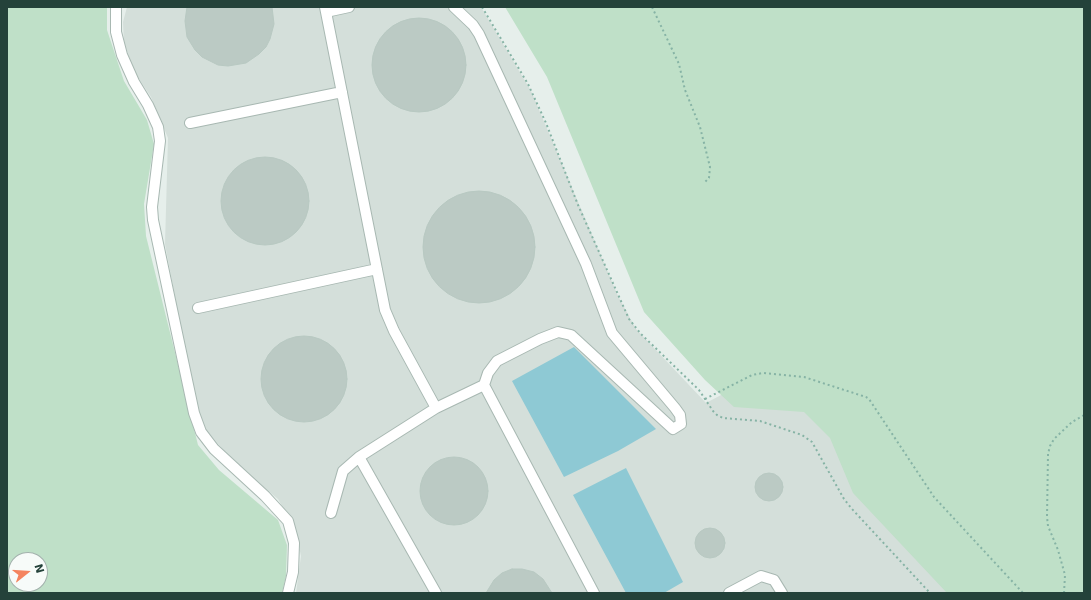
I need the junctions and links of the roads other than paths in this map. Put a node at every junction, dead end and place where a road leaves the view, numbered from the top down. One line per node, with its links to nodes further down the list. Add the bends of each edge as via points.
1 (116, 7): 13 (lane, via 116,32 122,55 158,127 160,141 152,207 153,220 194,413 202,432 214,449 288,521 294,543 293,572)
2 (349, 7): 4 (lane)
3 (454, 7): 9 (lane, via 479,34 586,264 612,333 680,414 681,424 673,429 571,335 558,332 497,361 488,373)
4 (325, 9): 5 (lane)
5 (342, 92): 6 (lane); 7 (lane)
6 (190, 123)
7 (377, 269): 8 (lane); 10 (lane, via 389,321)
8 (198, 308)
9 (484, 385): 10 (lane); 15 (lane)
10 (436, 408): 11 (lane)
11 (359, 457): 12 (lane, via 343,471); 14 (lane)
12 (331, 513)
13 (288, 593)
14 (436, 593)
15 (594, 593)
16 (729, 593): 17 (lane, via 761,576 774,580)
17 (782, 593)

